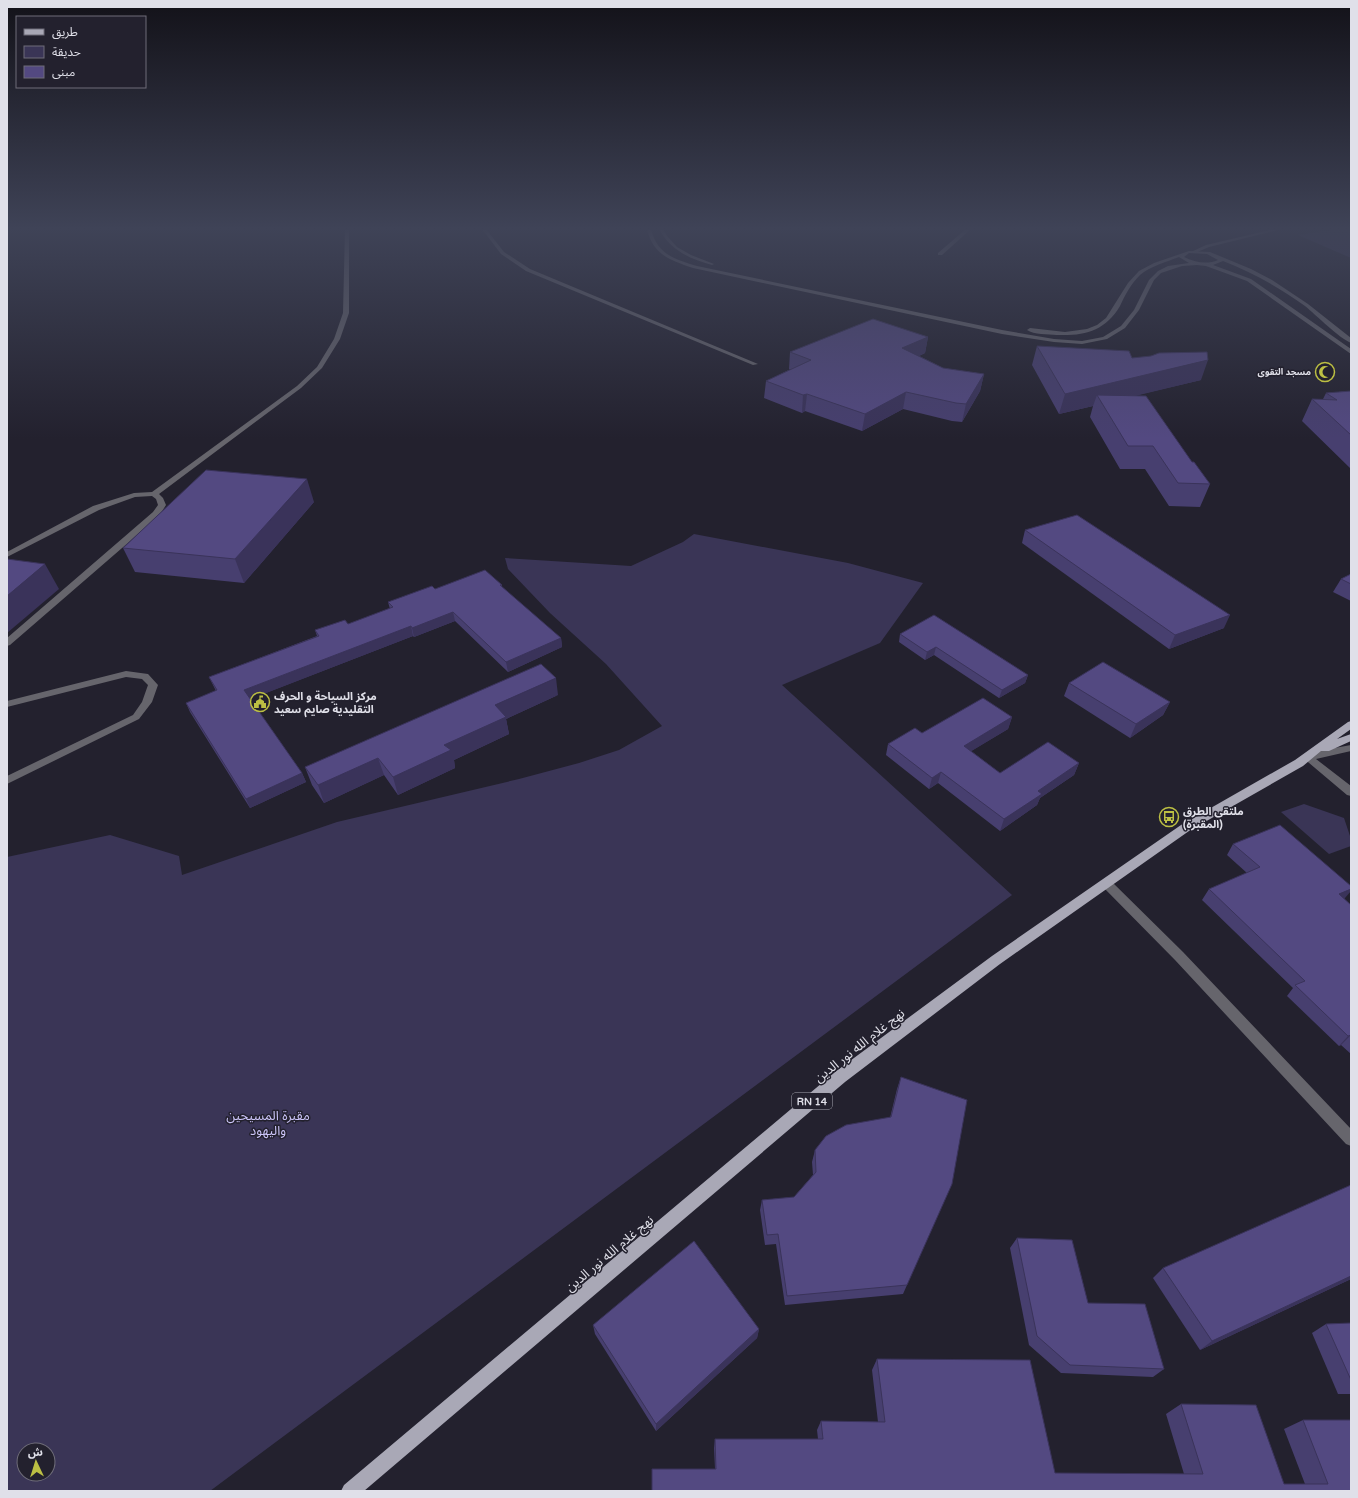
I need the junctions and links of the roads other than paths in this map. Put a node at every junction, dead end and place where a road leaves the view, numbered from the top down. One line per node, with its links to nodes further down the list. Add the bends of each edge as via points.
1 (346, 299): 14 (street, via 346,313 337,339 318,368 299,387)
2 (598, 299): 13 (street)
3 (844, 299): 6 (street, via 1002,332 1086,342 1105,338 1127,325)
4 (873, 299): 9 (street)
5 (1120, 299): 10 (street, via 1107,322 1098,328 1074,333)
6 (1142, 299)
7 (1276, 299): 12 (street)
8 (1298, 299): 11 (street)
9 (930, 310)
10 (1026, 329)
11 (1351, 340)
12 (1351, 352)
13 (755, 364)
14 (154, 494): 15 (street, via 134,495 96,508); 16 (street, via 162,505 156,514)
15 (7, 555)
16 (7, 644)
17 (7, 704): 22 (street, via 126,674 145,676 153,685 150,699 136,717)
18 (1351, 724): 21 (main road, RN 14)
19 (1351, 737): 21 (main road, RN 14)
20 (1351, 748): 21 (street)
21 (1307, 758): 23 (street); 24 (main road, نهج غلام الله نور الدين / RN 14, via 1185,828)
22 (7, 780)
23 (1351, 792)
24 (1106, 884): 25 (street, via 1179,956); 26 (main road, نهج غلام الله نور الدين / RN 14, via 996,960 840,1077)
25 (1351, 1139)
26 (350, 1491)

